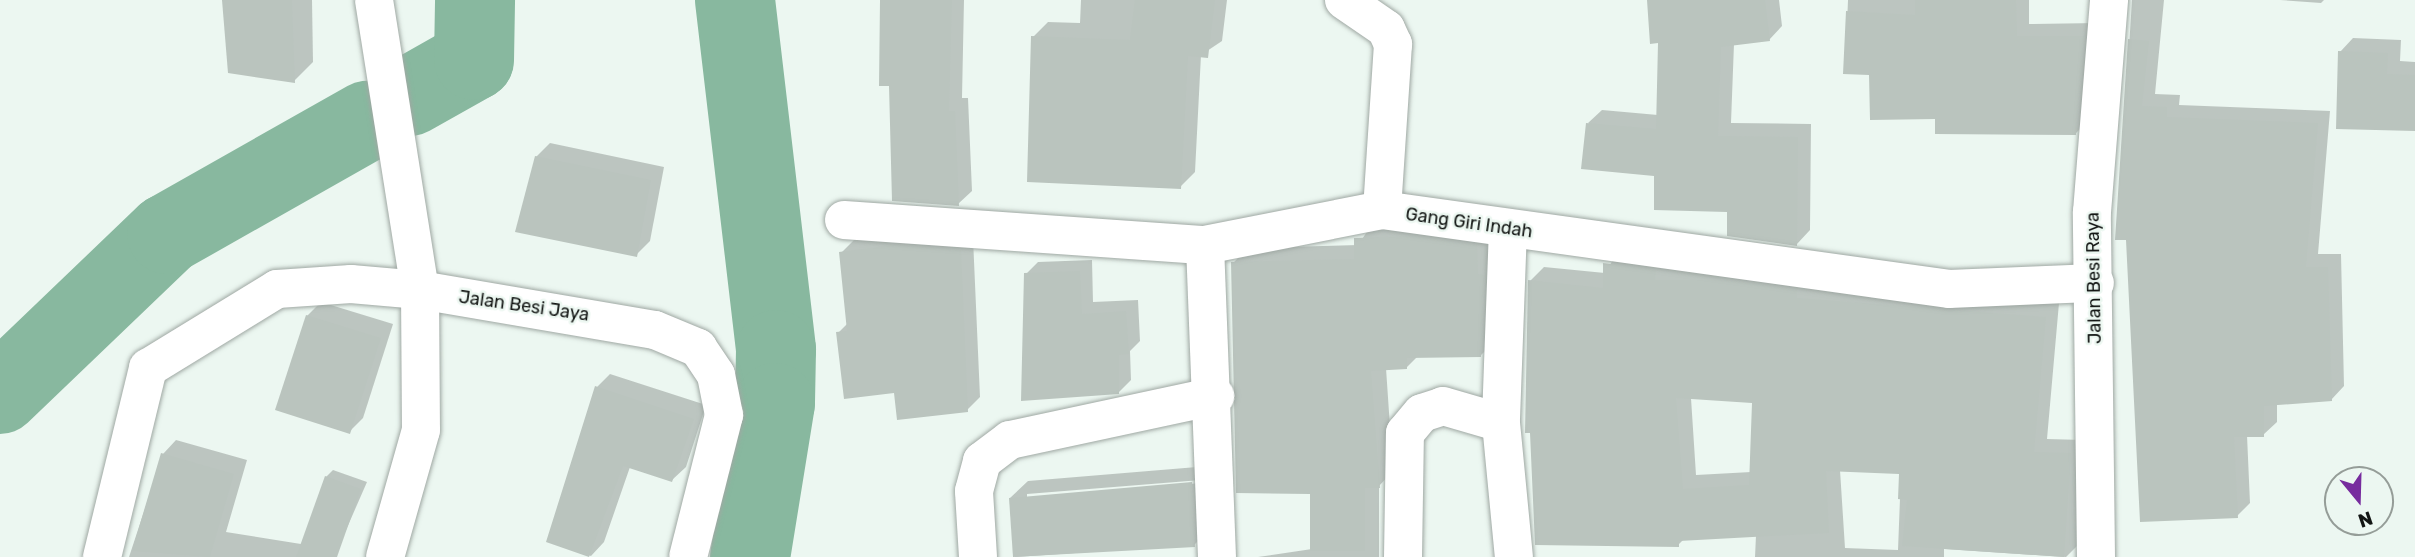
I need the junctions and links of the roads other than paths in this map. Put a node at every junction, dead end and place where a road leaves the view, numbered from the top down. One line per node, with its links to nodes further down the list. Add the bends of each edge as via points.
1 (374, 0): 9 (street)
2 (1344, 0): 4 (street, via 1386,29 1393,44)
3 (2109, 0): 8 (street, Jalan Besi Raya, via 2092,212)
4 (1382, 210): 6 (street, Gang Giri Indah); 7 (street, Gang Giri Indah)
5 (844, 219): 7 (street, Gang Giri Indah)
6 (1508, 228): 8 (street, Gang Giri Indah, via 1950,289); 11 (street)
7 (1205, 245): 10 (street)
8 (2095, 283): 19 (street, Jalan Besi Raya)
9 (420, 290): 12 (street, Jalan Besi Jaya, via 351,284 277,289 148,368); 13 (street, via 421,430); 14 (street, Jalan Besi Jaya, via 592,316 698,348 716,375 724,415)
10 (1216, 396): 15 (street, via 1010,440 982,461 974,491); 16 (street)
11 (1501, 423): 17 (street, via 1443,406 1422,413 1405,433); 18 (street)
12 (102, 557)
13 (385, 557)
14 (688, 557)
15 (978, 557)
16 (1217, 557)
17 (1403, 557)
18 (1514, 557)
19 (2096, 557)

